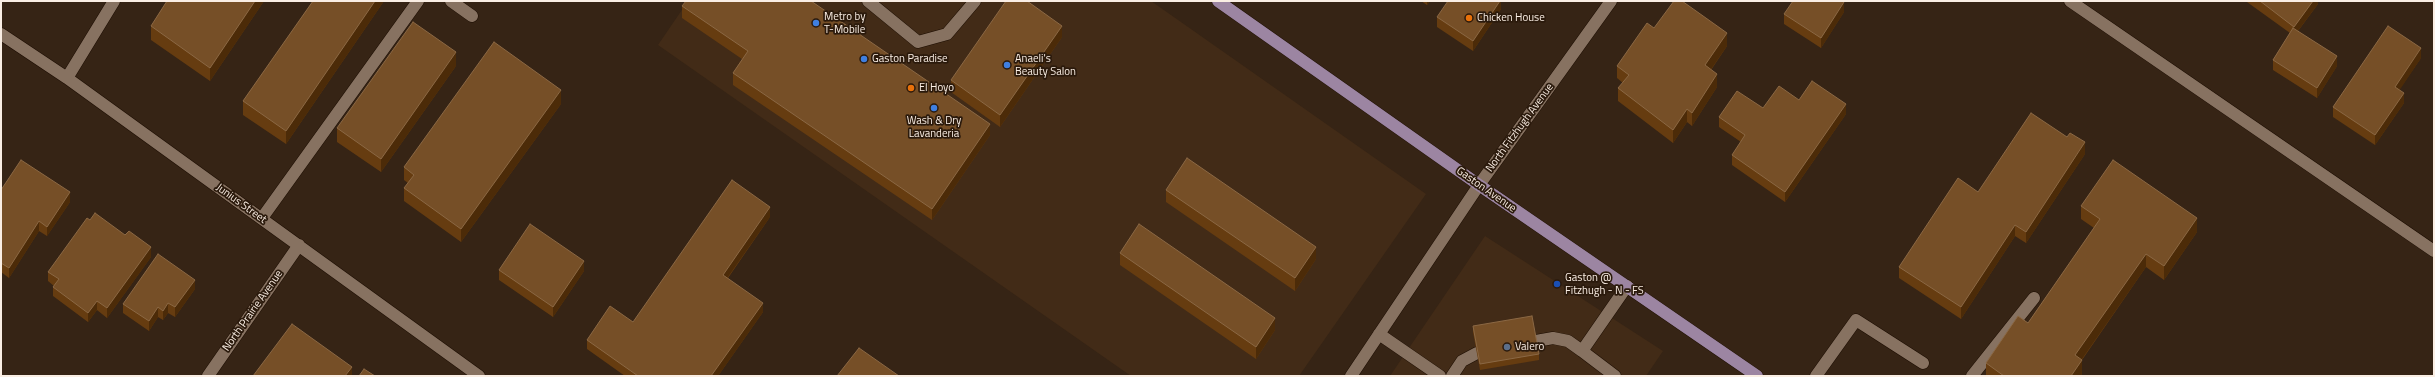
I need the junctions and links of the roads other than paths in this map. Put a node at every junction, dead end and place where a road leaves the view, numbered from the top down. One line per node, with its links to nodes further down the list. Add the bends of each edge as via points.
1 (114, 1): 11 (street)
2 (418, 1): 13 (street)
3 (451, 1): 9 (street)
4 (868, 1): 5 (street, via 918,42 947,34)
5 (975, 1)
6 (1218, 1): 12 (main road, Gaston Avenue)
7 (1611, 1): 12 (street, North Fitzhugh Avenue)
8 (2070, 1): 15 (street)
9 (472, 16)
10 (1, 34): 11 (street, Junius Street)
11 (67, 78): 13 (street, Junius Street)
12 (1479, 185): 16 (main road, Gaston Avenue); 18 (street, North Fitzhugh Avenue)
13 (262, 218): 14 (street, Junius Street)
14 (299, 245): 23 (street, North Prairie Avenue); 24 (street, Junius Street)
15 (2434, 251)
16 (1627, 286): 20 (street); 29 (main road, Gaston Avenue)
17 (2034, 298): 31 (street)
18 (1379, 334): 25 (street, North Fitzhugh Avenue); 26 (street)
19 (1536, 341): 20 (street, via 1553,338 1568,341)
20 (1582, 351): 28 (street)
21 (1477, 353): 27 (street, via 1462,361)
22 (1923, 363): 30 (street, via 1856,320)
23 (208, 376)
24 (480, 376)
25 (1351, 376)
26 (1440, 376)
27 (1452, 376)
28 (1615, 376)
29 (1757, 376)
30 (1816, 376)
31 (1972, 376)

